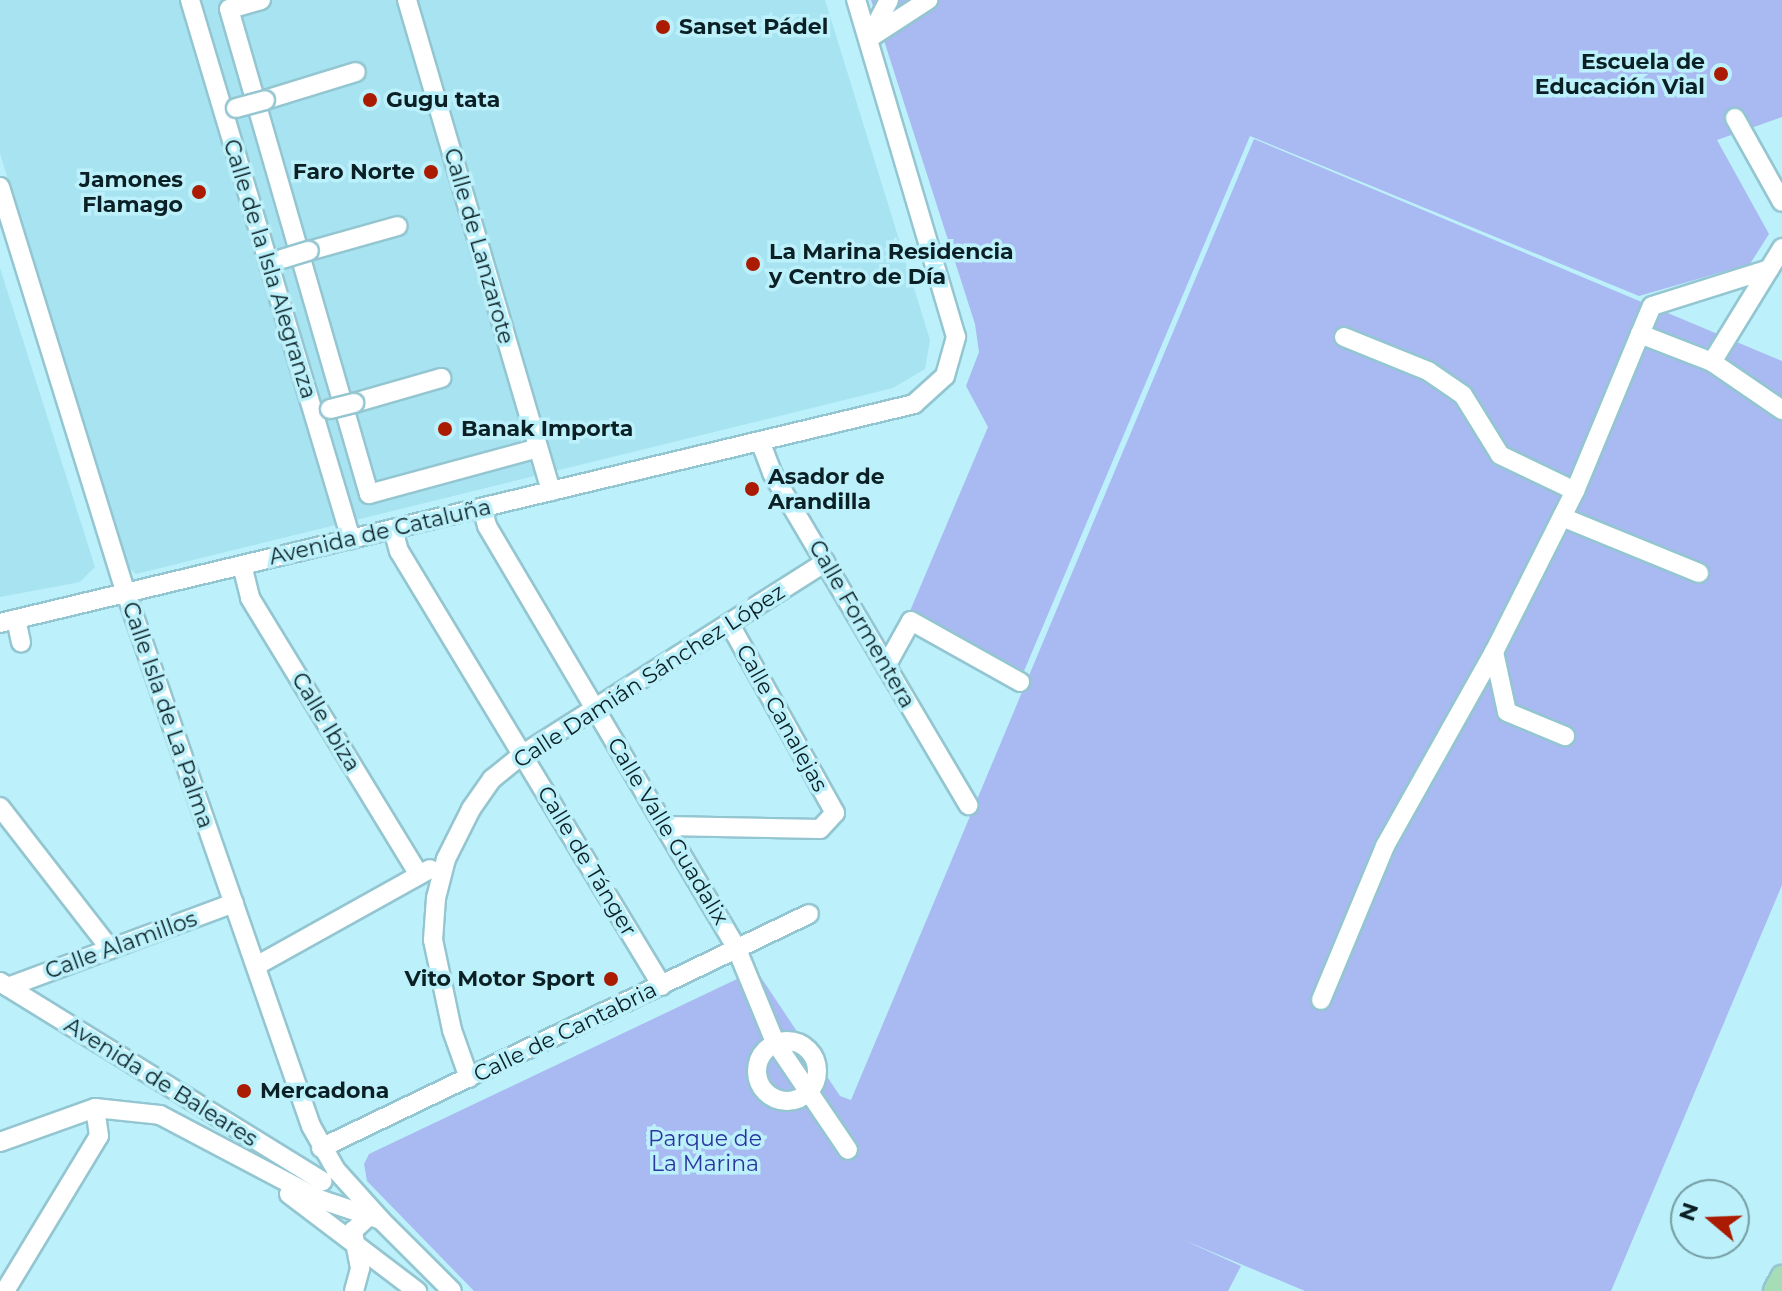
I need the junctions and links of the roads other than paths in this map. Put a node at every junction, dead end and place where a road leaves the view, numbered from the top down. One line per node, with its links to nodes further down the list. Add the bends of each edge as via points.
1 (190, 0): 9 (street, Calle de la Isla Alegranza)
2 (261, 0): 24 (street, via 229,9 369,494)
3 (407, 0): 24 (street, Calle de Lanzarote)
4 (856, 0): 7 (street)
5 (889, 0): 7 (street)
6 (924, 1): 7 (street)
7 (868, 39): 23 (street, Avenida de Cataluña, via 956,337 945,376 914,404)
8 (356, 72): 9 (street, bridge)
9 (230, 110): 15 (street, Calle de la Isla Alegranza)
10 (1735, 118): 12 (street)
11 (0, 187): 34 (street, Calle Isla de La Palma)
12 (1782, 202)
13 (398, 226): 15 (street, bridge)
14 (1782, 248): 16 (street)
15 (275, 260): 22 (street, Calle de la Isla Alegranza)
16 (1769, 269): 17 (street, via 1652,306); 19 (street)
17 (1640, 334): 19 (street); 26 (street)
18 (1344, 337): 26 (street, via 1428,371 1463,395 1500,455)
19 (1712, 362): 21 (street)
20 (441, 378): 22 (street, bridge)
21 (1782, 410)
22 (322, 412): 30 (street, Calle de la Isla Alegranza)
23 (760, 441): 25 (street, Avenida de Cataluña); 31 (street, Calle Formentera, via 772,473)
24 (538, 448): 25 (street, Calle de Lanzarote)
25 (551, 491): 27 (street, Avenida de Cataluña)
26 (1575, 491): 28 (street)
27 (482, 508): 29 (street, Avenida de Cataluña); 41 (street, Calle Valle Guadalix, via 487,526)
28 (1562, 517): 33 (street); 38 (street)
29 (393, 529): 30 (street, Avenida de Cataluña); 43 (street, Calle de Tánger, via 399,551)
30 (351, 539): 32 (street, Avenida de Cataluña)
31 (825, 562): 36 (street, Calle Damián Sánchez López); 39 (street, Calle Formentera)
32 (242, 565): 34 (street, Avenida de Cataluña); 48 (street, Calle Ibiza, via 250,598)
33 (1699, 573)
34 (126, 593): 35 (street, Avenida de Cataluña); 49 (street, Calle Isla de La Palma)
35 (8, 621): 37 (street)
36 (730, 624): 41 (street, Calle Damián Sánchez López); 46 (street, Calle Canalejas, via 835,813 820,829)
37 (21, 642)
38 (1494, 652): 42 (street, via 1507,712); 56 (street, via 1385,846)
39 (886, 666): 40 (street, via 911,621); 44 (street, Calle Formentera)
40 (1020, 682)
41 (596, 708): 43 (street, Calle Damián Sánchez López); 46 (street, Calle Valle Guadalix)
42 (1565, 736)
43 (523, 754): 47 (street, Calle Damián Sánchez López, via 492,779); 55 (street, Calle de Tánger)
44 (968, 805)
45 (0, 807): 52 (street)
46 (666, 826): 51 (street, Calle Valle Guadalix)
47 (446, 859): 48 (street, Calle Damián Sánchez López); 58 (street, via 433,940 452,1030)
48 (419, 875): 53 (street, Calle Damián Sánchez López)
49 (234, 903): 52 (street, Calle Alamillos); 53 (street, Calle Isla de La Palma)
50 (809, 914): 51 (street, Calle de Cantabria)
51 (736, 947): 55 (street, Calle de Cantabria); 57 (street, Calle Valle Guadalix)
52 (110, 949): 54 (street, Calle Alamillos)
53 (256, 966): 63 (street, Calle Isla de La Palma)
54 (4, 984): 65 (street, Avenida de Baleares)
55 (662, 986): 58 (street, Calle de Cantabria)
56 (1321, 1000)
57 (775, 1042): 59 (street, Calle Valle Guadalix); 59 (street, via 794,1041 815,1058 817,1077); 59 (street, via 757,1067 761,1087 786,1102)
58 (469, 1078): 63 (street, Calle de Cantabria)
59 (808, 1093): 64 (street, Calle Valle Guadalix)
60 (95, 1108): 61 (street); 62 (street, via 160,1115); 70 (street, via 99,1136)
61 (0, 1142)
62 (225, 1147): 66 (street, via 319,1199); 67 (street)
63 (321, 1148): 66 (street, Calle Isla de La Palma)
64 (848, 1150)
65 (322, 1181)
66 (381, 1223): 67 (street, via 353,1231); 68 (street, via 391,1244); 73 (street, Calle Isla de La Palma)
67 (353, 1241): 68 (street); 71 (street, via 360,1268)
68 (375, 1258): 71 (street); 72 (street)
69 (1782, 1277): 74 (main road)
70 (5, 1291)
71 (354, 1291)
72 (417, 1291)
73 (452, 1291)
74 (1775, 1291)

